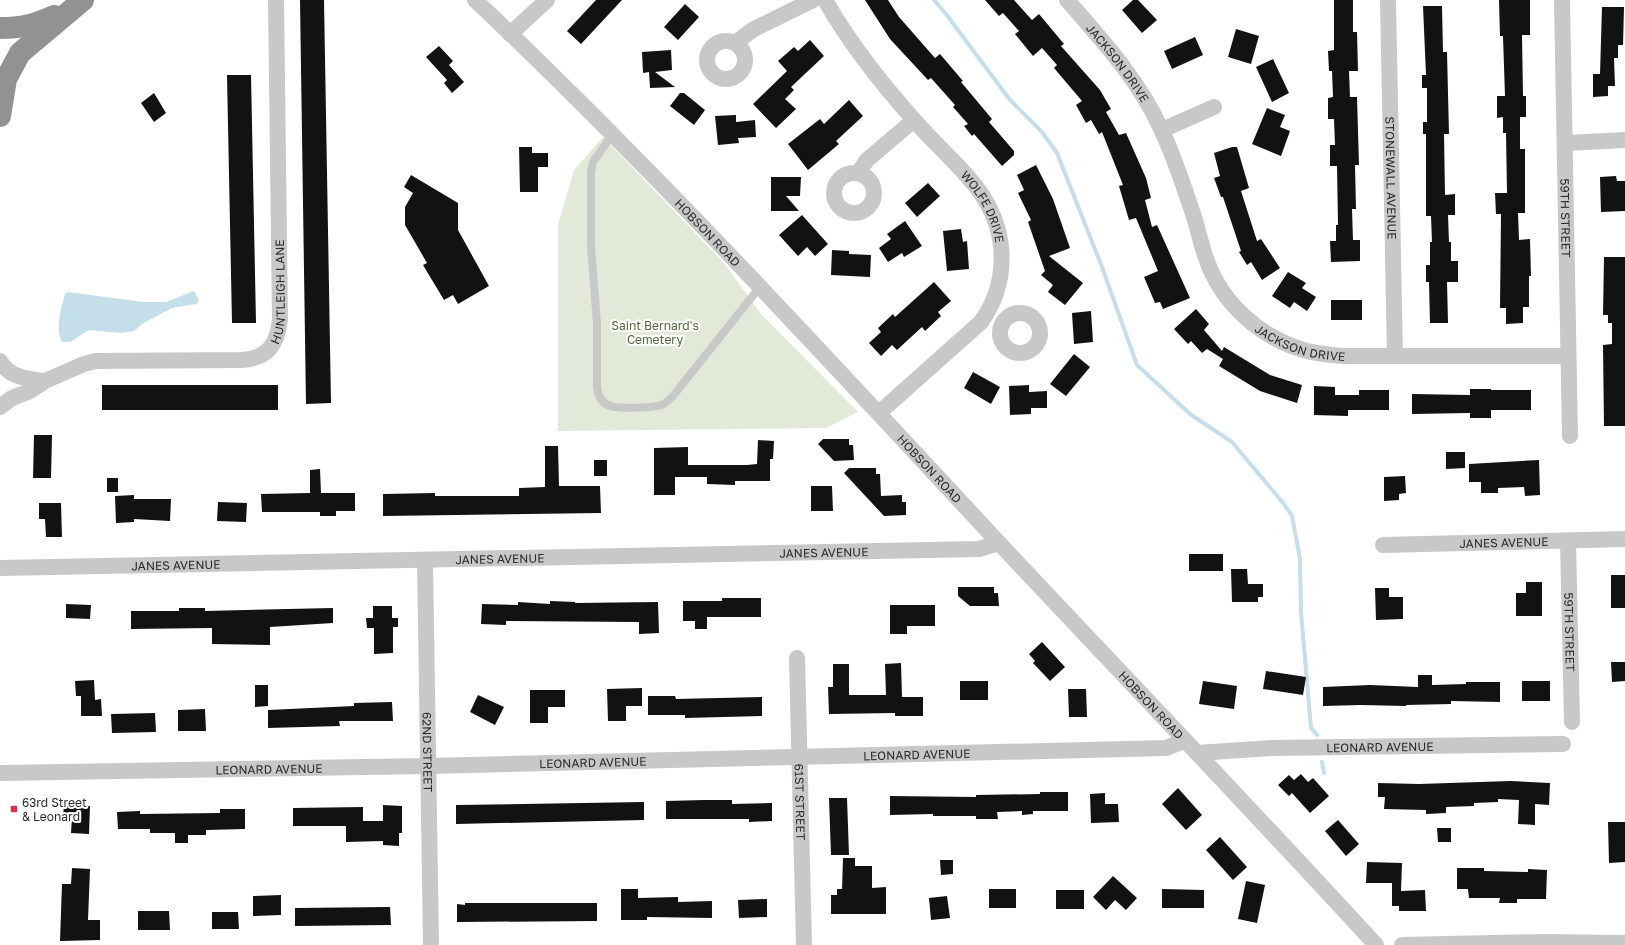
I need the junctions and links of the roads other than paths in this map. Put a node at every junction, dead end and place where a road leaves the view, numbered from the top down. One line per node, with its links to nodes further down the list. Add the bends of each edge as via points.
1 (276, 0): 27 (street, HUNTLEIGH LANE, via 280,320 278,335 272,347 263,355 248,360 96,361)
2 (475, 0): 11 (street, HOBSON ROAD)
3 (547, 0): 11 (street)
4 (813, 0): 12 (street, via 754,29)
5 (825, 0): 15 (street, WOLFE DRIVE, via 858,53)
6 (1067, 0): 16 (street, JACKSON DRIVE, via 1130,76 1148,102)
7 (1388, 0): 24 (street, STONEWALL AVENUE)
8 (1562, 0): 19 (street, 59TH STREET)
9 (81, 2): 10 (highway, via 35,25); 14 (highway, via 20,53 6,79)
10 (0, 28)
11 (510, 34): 17 (street, HOBSON ROAD)
12 (735, 43)
13 (1214, 107): 16 (street)
14 (0, 116)
15 (914, 120): 20 (street, via 867,160); 22 (street, WOLFE DRIVE, via 983,197 997,226 1002,248 1000,282)
16 (1162, 130): 24 (street, JACKSON DRIVE, via 1214,278 1228,299 1244,316 1268,334 1307,351 1343,356)
17 (612, 135): 21 (street, HOBSON ROAD); 21 (lane, via 593,162 591,172 591,246 597,387 598,395 604,402 611,406 655,407 665,404)
18 (1625, 140): 19 (street)
19 (1565, 143): 25 (street, 59TH STREET)
20 (858, 173)
21 (759, 288): 29 (street, HOBSON ROAD)
22 (989, 310): 23 (street); 29 (street, WOLFE DRIVE, via 981,322)
23 (1004, 322)
24 (1395, 356): 25 (street, JACKSON DRIVE)
25 (1568, 356): 30 (street, 59TH STREET)
26 (0, 361): 27 (street, via 10,372 21,378)
27 (45, 381): 28 (street, HUNTLEIGH LANE, via 12,398)
28 (0, 408)
29 (879, 413): 33 (street, HOBSON ROAD)
30 (1570, 436)
31 (1625, 539): 32 (street, JANES AVENUE)
32 (1568, 541): 34 (street, JANES AVENUE); 38 (street, 59TH STREET)
33 (999, 543): 35 (street, JANES AVENUE, via 979,548); 39 (street, HOBSON ROAD)
34 (1383, 545)
35 (425, 560): 36 (street, JANES AVENUE); 43 (street, 62ND STREET)
36 (0, 568)
37 (797, 658): 42 (street, 61ST STREET)
38 (1572, 722)
39 (1184, 741): 41 (street, HOBSON ROAD); 42 (street, LEONARD AVENUE, via 1166,748)
40 (1564, 744): 41 (street, LEONARD AVENUE, via 1272,748)
41 (1197, 753): 48 (street, HOBSON ROAD)
42 (799, 756): 43 (street, LEONARD AVENUE); 47 (street, 61ST STREET)
43 (428, 766): 44 (street, LEONARD AVENUE); 46 (street, 62ND STREET)
44 (0, 773)
45 (1625, 943): 49 (street)
46 (431, 945)
47 (804, 945)
48 (1376, 945)
49 (1402, 945)

